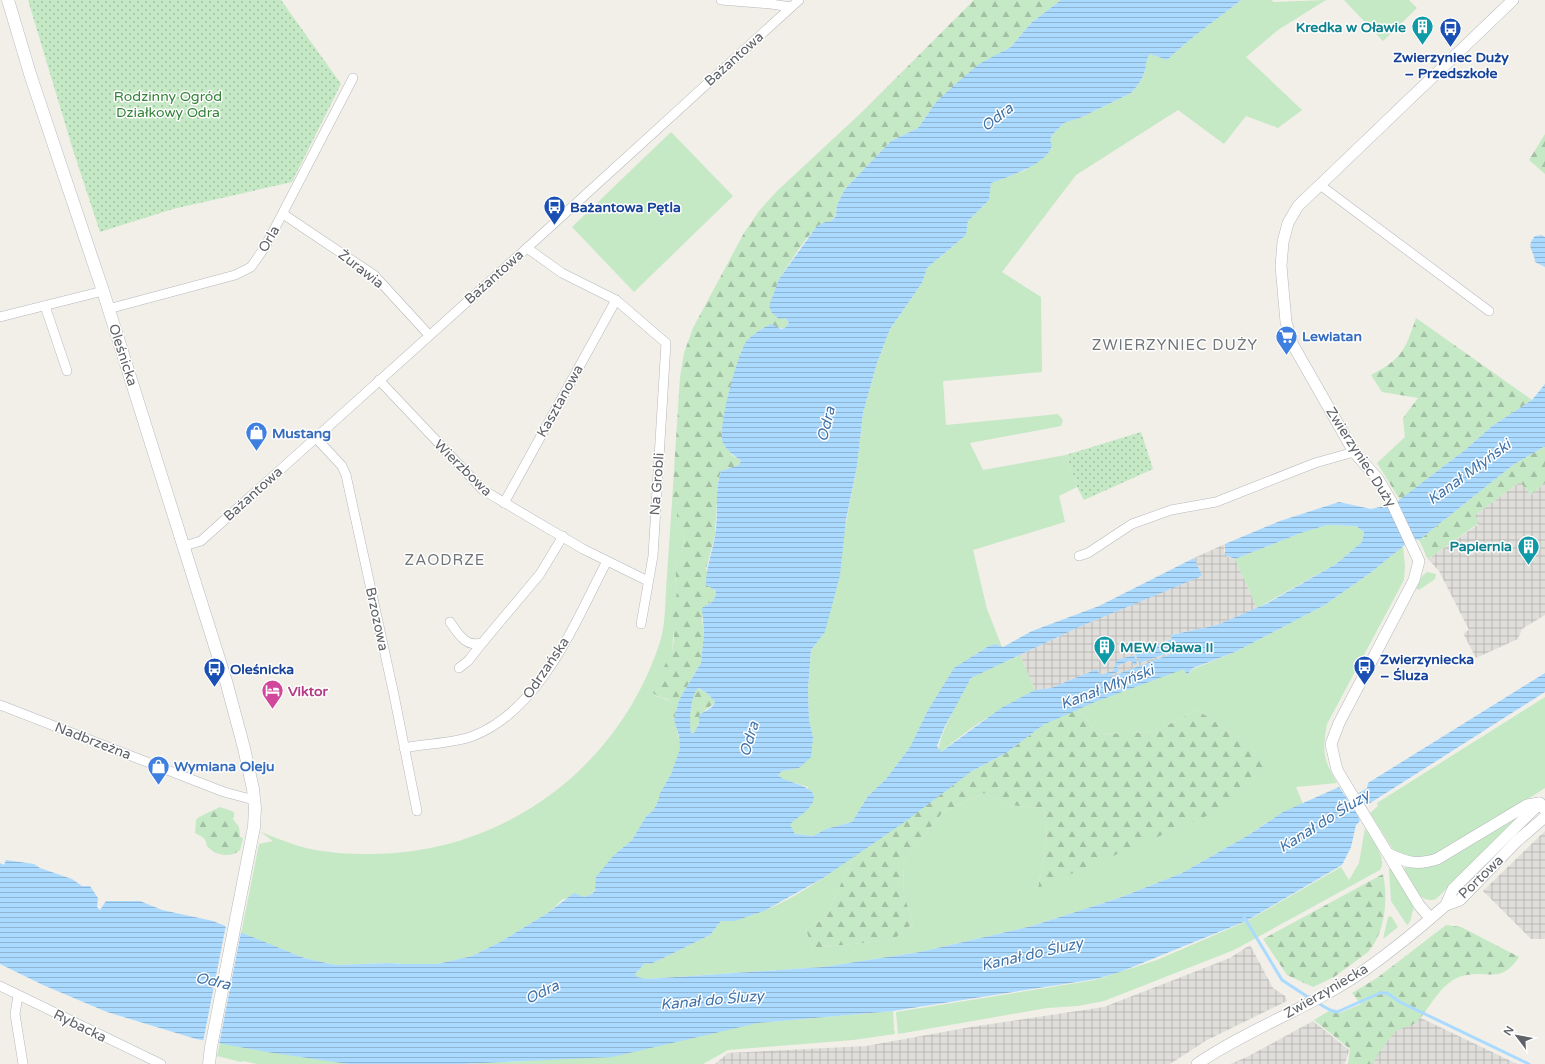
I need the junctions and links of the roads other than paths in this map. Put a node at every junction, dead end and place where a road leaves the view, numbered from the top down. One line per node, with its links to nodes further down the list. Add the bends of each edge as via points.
1 (8, 0): 10 (main road, Oleśnicka, via 31,77)
2 (721, 0): 5 (street)
3 (799, 0): 5 (street, Bażantowa)
4 (1513, 0): 7 (street, Zwierzyniec Duży)
5 (788, 4): 9 (street, Bażantowa)
6 (353, 78): 8 (street, Orla)
7 (1320, 185): 14 (street); 20 (street, Zwierzyniec Duży, via 1298,206 1288,223 1282,242 1282,298 1293,345)
8 (283, 214): 13 (street, Orla, via 259,258 245,271); 16 (street, Żurawia, via 374,275)
9 (527, 248): 11 (street, via 562,273); 16 (street, Bażantowa)
10 (103, 291): 12 (street); 13 (main road, Oleśnicka)
11 (616, 300): 21 (street, Kasztanowa); 26 (street, Na Grobli, via 666,343 652,556)
12 (45, 306): 15 (street); 17 (street)
13 (108, 309): 23 (main road, Oleśnicka)
14 (1489, 311)
15 (0, 317)
16 (429, 335): 18 (street, Bażantowa)
17 (67, 372)
18 (379, 380): 19 (street, Bażantowa); 21 (street, Wierzbowa, via 466,474 483,490)
19 (316, 437): 23 (street, Bażantowa, via 201,542); 32 (street, Brzozowa, via 342,466 346,475)
20 (1354, 452): 24 (street, via 1315,464 1216,502 1171,510 1132,524 1088,553); 37 (street, Zwierzyniec Duży, via 1378,479 1419,561 1414,580 1339,723 1331,744 1337,770)
21 (504, 503): 22 (street, Wierzbowa)
22 (563, 536): 25 (street, Wierzbowa); 29 (street, via 540,574)
23 (184, 546): 33 (main road, Oleśnicka, via 244,748)
24 (1079, 556)
25 (606, 561): 26 (street, Wierzbowa); 32 (street, Odrzańska, via 559,652 536,685 514,710 475,735)
26 (648, 581): 28 (street, Na Grobli)
27 (450, 622): 29 (street, via 469,644)
28 (641, 624)
29 (483, 642): 30 (street)
30 (459, 668)
31 (0, 705): 33 (street, Nadbrzeżna, via 224,792)
32 (404, 748): 35 (street, Brzozowa)
33 (254, 800): 44 (main road, Oleśnicka, via 251,842)
34 (1543, 804): 37 (street, via 1527,805 1437,859 1414,864); 38 (street, Portowa, via 1453,889)
35 (417, 811)
36 (1545, 816): 38 (street, Portowa, via 1460,900)
37 (1389, 854): 39 (street, Zwierzyniec Duży, via 1419,905)
38 (1446, 905): 39 (street, Zwierzyniecka)
39 (1430, 918): 45 (street, Zwierzyniecka, via 1364,971)
40 (0, 986): 41 (street, Rybacka)
41 (18, 996): 42 (street, via 15,1014); 43 (street, Rybacka)
42 (23, 1064)
43 (160, 1064)
44 (209, 1064)
45 (1197, 1064)

